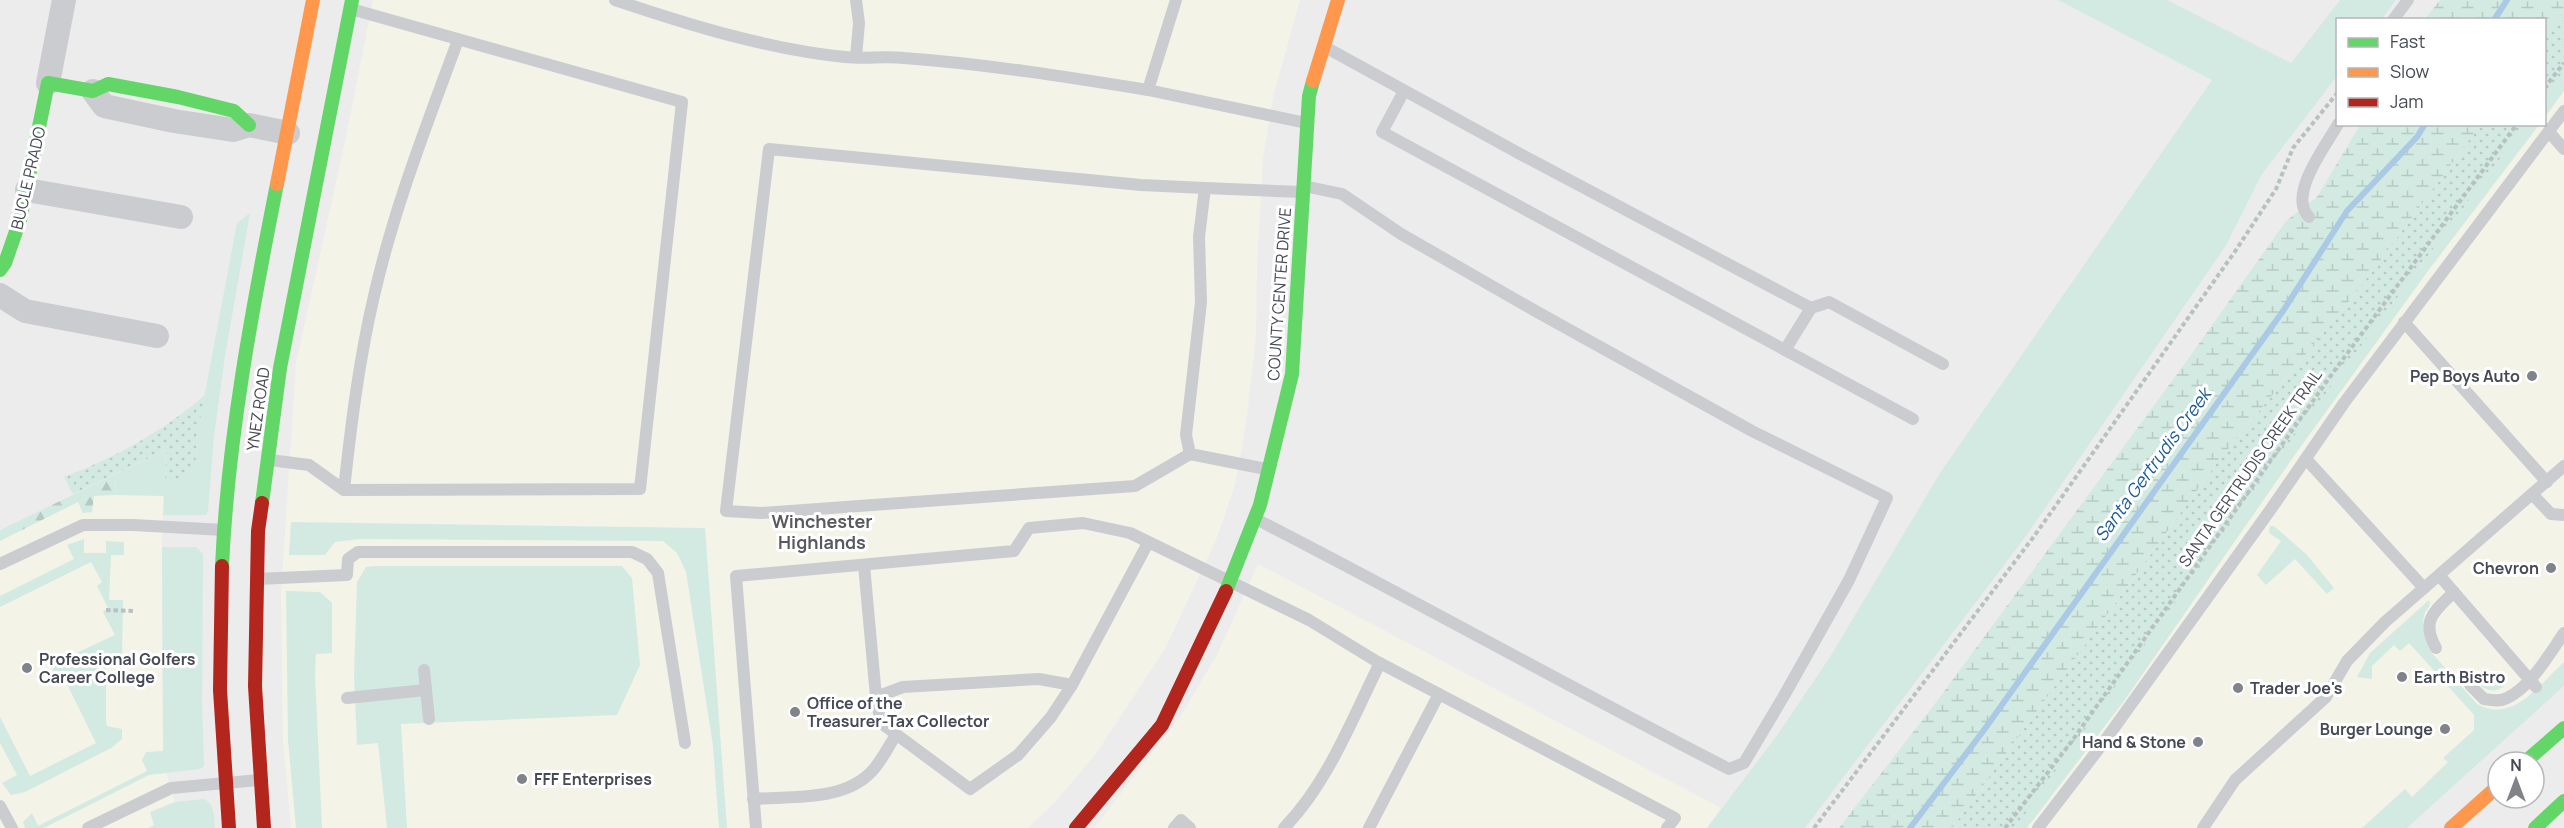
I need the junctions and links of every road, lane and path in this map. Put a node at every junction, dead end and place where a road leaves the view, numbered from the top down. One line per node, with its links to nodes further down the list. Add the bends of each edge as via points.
1 (64, 0): 14 (street, BUCLE PRADO)
2 (313, 0): 29 (main road, YNEZ ROAD)
3 (618, 0): 12 (lane, via 703,28)
4 (856, 0): 12 (lane)
5 (1176, 0): 16 (lane)
6 (1338, 0): 11 (main road, COUNTY CENTER DRIVE)
7 (2408, 0): 9 (lane)
8 (351, 4): 10 (lane); 37 (main road, YNEZ ROAD)
9 (2394, 18)
10 (458, 40): 52 (lane, via 411,166 374,295 356,384); 52 (lane, via 682,102 640,489)
11 (1324, 47): 18 (lane); 24 (main road, COUNTY CENTER DRIVE, via 1309,96)
12 (856, 57): 16 (lane, via 904,58)
13 (2564, 63): 15 (path)
14 (48, 83): 17 (main road); 33 (main road, BUCLE PRADO)
15 (2546, 86)
16 (1148, 90): 24 (lane)
17 (93, 91): 21 (street, via 104,106)
18 (1404, 91): 40 (lane); 43 (lane, via 1382,132)
19 (2336, 93): 100 (path, via 2293,148 2276,189 2236,250 2035,535)
20 (178, 97): 21 (main road); 23 (street); 25 (main road, via 234,111)
21 (129, 100): 23 (street)
22 (2564, 111): 28 (lane)
23 (174, 121): 25 (street, via 233,130)
24 (1307, 123): 32 (main road, COUNTY CENTER DRIVE)
25 (249, 125): 29 (street)
26 (2336, 126): 35 (lane, via 2308,174 2301,202 2302,211)
27 (2516, 126): 101 (path, SANTA GERTRUDIS CREEK TRAIL, via 2331,374 2072,741)
28 (2549, 132): 30 (lane); 41 (lane)
29 (294, 138): 56 (main road, YNEZ ROAD, via 246,357 231,462)
30 (2564, 149)
31 (1205, 188): 32 (lane); 46 (lane, via 1199,237 1201,302 1186,435); 46 (lane, via 769,149 726,511 761,513 1135,486)
32 (1303, 189): 50 (main road, COUNTY CENTER DRIVE, via 1292,374); 55 (lane, via 1342,194 1401,234 1539,314 1752,431 1887,498 1849,580 1785,694 1744,763 1729,769)
33 (27, 190): 34 (street); 38 (main road, BUCLE PRADO)
34 (181, 217)
35 (2309, 217)
36 (294, 225): 37 (main road, via 292,236)
37 (302, 257): 48 (main road, YNEZ ROAD)
38 (0, 270)
39 (0, 295): 42 (street, via 25,311)
40 (1810, 308): 43 (lane); 44 (lane, via 1829,302)
41 (2404, 322): 47 (lane); 51 (lane)
42 (157, 336)
43 (1785, 350): 45 (lane)
44 (1943, 364)
45 (1913, 419)
46 (1190, 454): 50 (lane)
47 (2306, 459): 63 (lane); 102 (lane, via 2111,733)
48 (267, 460): 52 (lane, via 309,465); 56 (main road, YNEZ ROAD)
49 (2564, 466): 51 (lane)
50 (1269, 470): 55 (main road, COUNTY CENTER DRIVE)
51 (2547, 482): 53 (lane)
52 (344, 490)
53 (2532, 495): 54 (lane, via 2551,514); 60 (lane, via 2502,528)
54 (2564, 515)
55 (1255, 519): 62 (main road, COUNTY CENTER DRIVE)
56 (242, 531): 58 (lane, via 83,525); 61 (main road, YNEZ ROAD); 84 (main road, YNEZ ROAD, via 222,574 220,687)
57 (1148, 543): 59 (lane, via 1130,534 1083,523 1029,528 1014,551); 62 (lane); 72 (lane)
58 (0, 564)
59 (864, 565): 77 (lane); 86 (lane, via 736,576)
60 (2439, 575): 63 (lane); 64 (lane)
61 (256, 579): 81 (lane, via 347,575 348,559 358,552 632,552 647,559 658,573); 83 (main road, YNEZ ROAD, via 255,686)
62 (1230, 583): 69 (lane, via 1309,620); 94 (main road, COUNTY CENTER DRIVE, via 1162,725 1093,817)
63 (2424, 588): 103 (lane, via 2347,661 2326,697 2235,780)
64 (2454, 592): 68 (lane, via 2432,614 2428,631); 71 (lane)
65 (106, 610): 66 (path)
66 (133, 611)
67 (2564, 633): 71 (lane)
68 (2436, 648)
69 (1380, 663): 75 (lane); 97 (lane, via 1327,768 1299,813)
70 (424, 670): 74 (lane)
71 (2534, 682): 73 (lane, via 2502,700 2484,699)
72 (1072, 685): 77 (lane, via 1038,679 903,687); 80 (lane, via 1018,755 970,789)
73 (2470, 685)
74 (426, 690): 76 (lane); 78 (lane)
75 (1439, 694): 98 (lane); 99 (lane, via 1675,818)
76 (347, 698)
77 (876, 698): 80 (lane, via 881,723)
78 (429, 719)
79 (2564, 728): 82 (main road)
80 (896, 735): 86 (lane, via 872,771 854,786 831,793)
81 (685, 743)
82 (2539, 750)
83 (260, 780): 84 (lane); 92 (main road, YNEZ ROAD)
84 (224, 782): 90 (lane, via 171,788); 91 (main road, YNEZ ROAD)
85 (2486, 797): 104 (main road)
86 (753, 799): 93 (lane)
87 (2564, 801): 105 (main road)
88 (0, 806): 89 (lane)
89 (12, 828)
90 (88, 828)
91 (229, 828)
92 (264, 828)
93 (756, 828)
94 (1076, 828)
95 (1174, 828): 96 (lane, via 1181,820)
96 (1190, 828)
97 (1284, 828)
98 (1369, 828)
99 (1667, 828)
100 (1814, 828)
101 (2005, 828)
102 (2038, 828)
103 (2203, 828)
104 (2451, 828)
105 (2535, 828)

